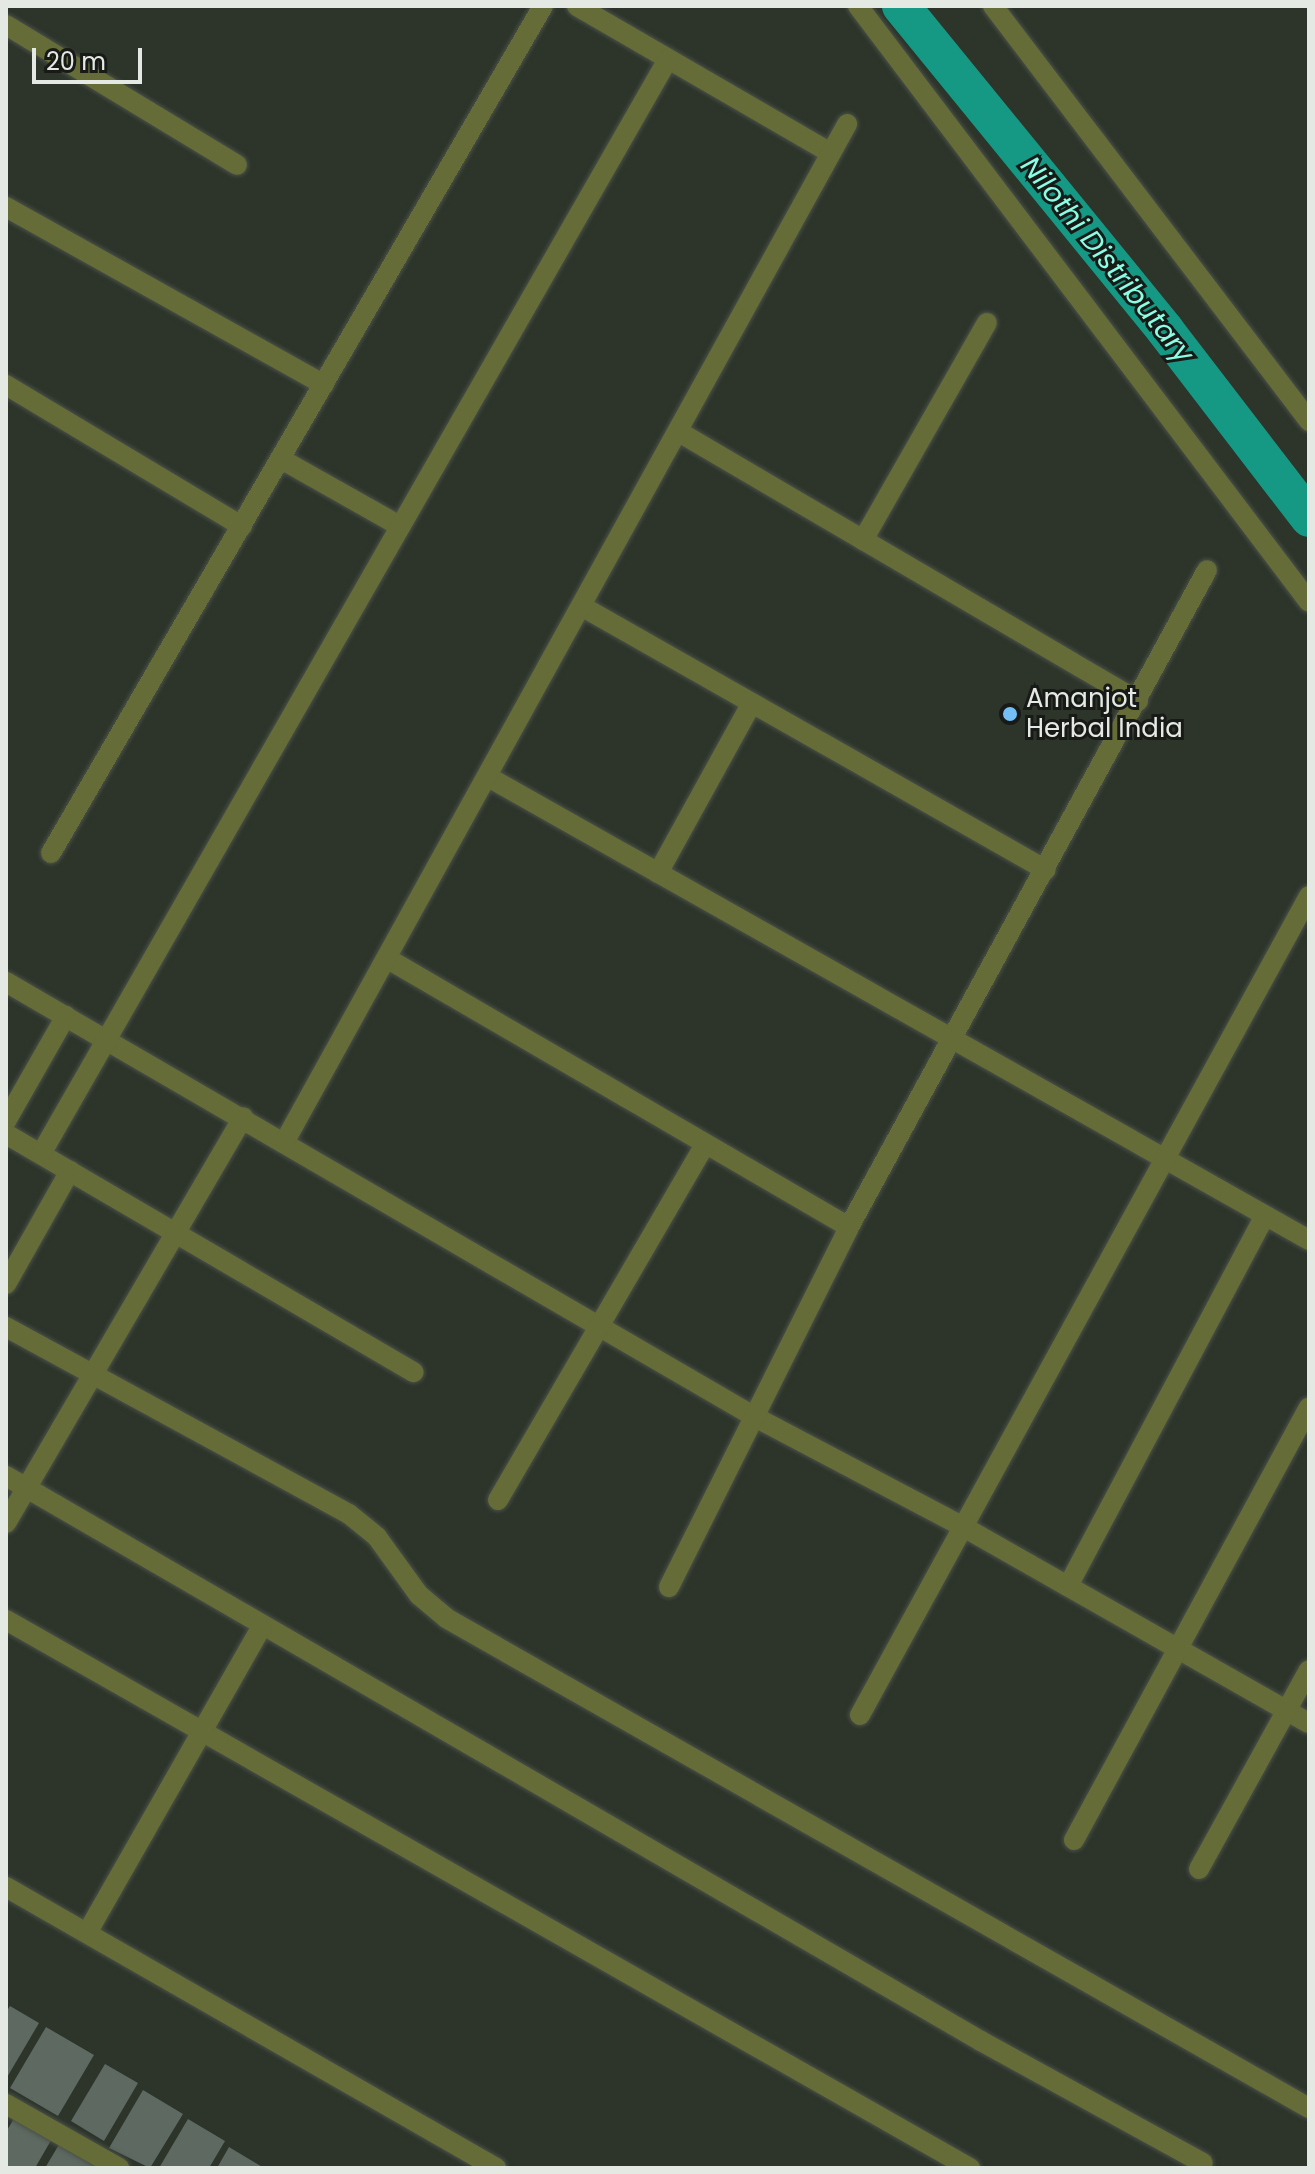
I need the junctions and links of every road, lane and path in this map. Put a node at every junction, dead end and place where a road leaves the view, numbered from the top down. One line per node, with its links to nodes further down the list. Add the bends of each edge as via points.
1 (543, 6): 13 (street)
2 (577, 6): 6 (street)
3 (858, 6): 21 (street)
4 (993, 6): 14 (street)
5 (6, 25): 9 (street)
6 (668, 59): 8 (street); 18 (street)
7 (847, 124): 8 (street)
8 (831, 153): 15 (street)
9 (237, 165)
10 (6, 207): 13 (street)
11 (987, 323): 19 (street)
12 (6, 385): 17 (street)
13 (324, 385): 16 (street)
14 (1309, 421)
15 (679, 432): 19 (street); 22 (street)
16 (281, 459): 17 (street); 18 (street)
17 (242, 526): 26 (street)
18 (400, 526): 33 (street)
19 (863, 540): 23 (street)
20 (1207, 570): 23 (street)
21 (1309, 602)
22 (583, 607): 24 (street); 25 (street)
23 (1138, 701): 27 (street)
24 (752, 703): 27 (street); 28 (street)
25 (490, 778): 28 (street); 30 (street)
26 (51, 853)
27 (1046, 870): 34 (street)
28 (658, 873): 34 (street)
29 (1309, 896): 41 (street)
30 (388, 959): 38 (street); 39 (street)
31 (6, 982): 32 (street)
32 (66, 1016): 33 (street); 36 (street)
33 (107, 1040): 35 (street); 40 (street)
34 (954, 1041): 41 (street); 44 (street)
35 (243, 1117): 38 (street); 45 (street)
36 (6, 1121)
37 (6, 1134): 40 (street)
38 (285, 1141): 48 (street)
39 (705, 1144): 44 (street); 48 (street)
40 (41, 1154): 42 (street)
41 (1166, 1159): 43 (street); 58 (street)
42 (70, 1171): 45 (street); 47 (street)
43 (1265, 1216): 46 (street); 59 (street)
44 (849, 1227): 53 (street)
45 (174, 1234): 50 (street); 51 (street)
46 (1309, 1240)
47 (6, 1284)
48 (598, 1324): 53 (street); 56 (street)
49 (6, 1327): 51 (street)
50 (414, 1372)
51 (90, 1375): 55 (street); 74 (street, via 349,1514 377,1537 419,1595 446,1618)
52 (1309, 1408): 63 (street)
53 (755, 1417): 58 (street); 60 (street)
54 (6, 1476): 55 (street)
55 (28, 1488): 57 (street); 62 (street)
56 (498, 1500)
57 (6, 1523)
58 (960, 1525): 59 (street); 66 (street)
59 (1068, 1586): 63 (street)
60 (669, 1587)
61 (6, 1620): 68 (street)
62 (262, 1626): 68 (street); 75 (street)
63 (1181, 1650): 65 (street); 69 (street)
64 (1309, 1670): 65 (street)
65 (1286, 1710): 67 (street); 70 (street)
66 (860, 1715)
67 (1309, 1723)
68 (202, 1732): 72 (street); 78 (street)
69 (1074, 1840)
70 (1199, 1869)
71 (6, 1887): 72 (street)
72 (87, 1933): 77 (street)
73 (6, 2104): 76 (street)
74 (1309, 2108)
75 (1203, 2163)
76 (119, 2168)
77 (496, 2168)
78 (970, 2168)

